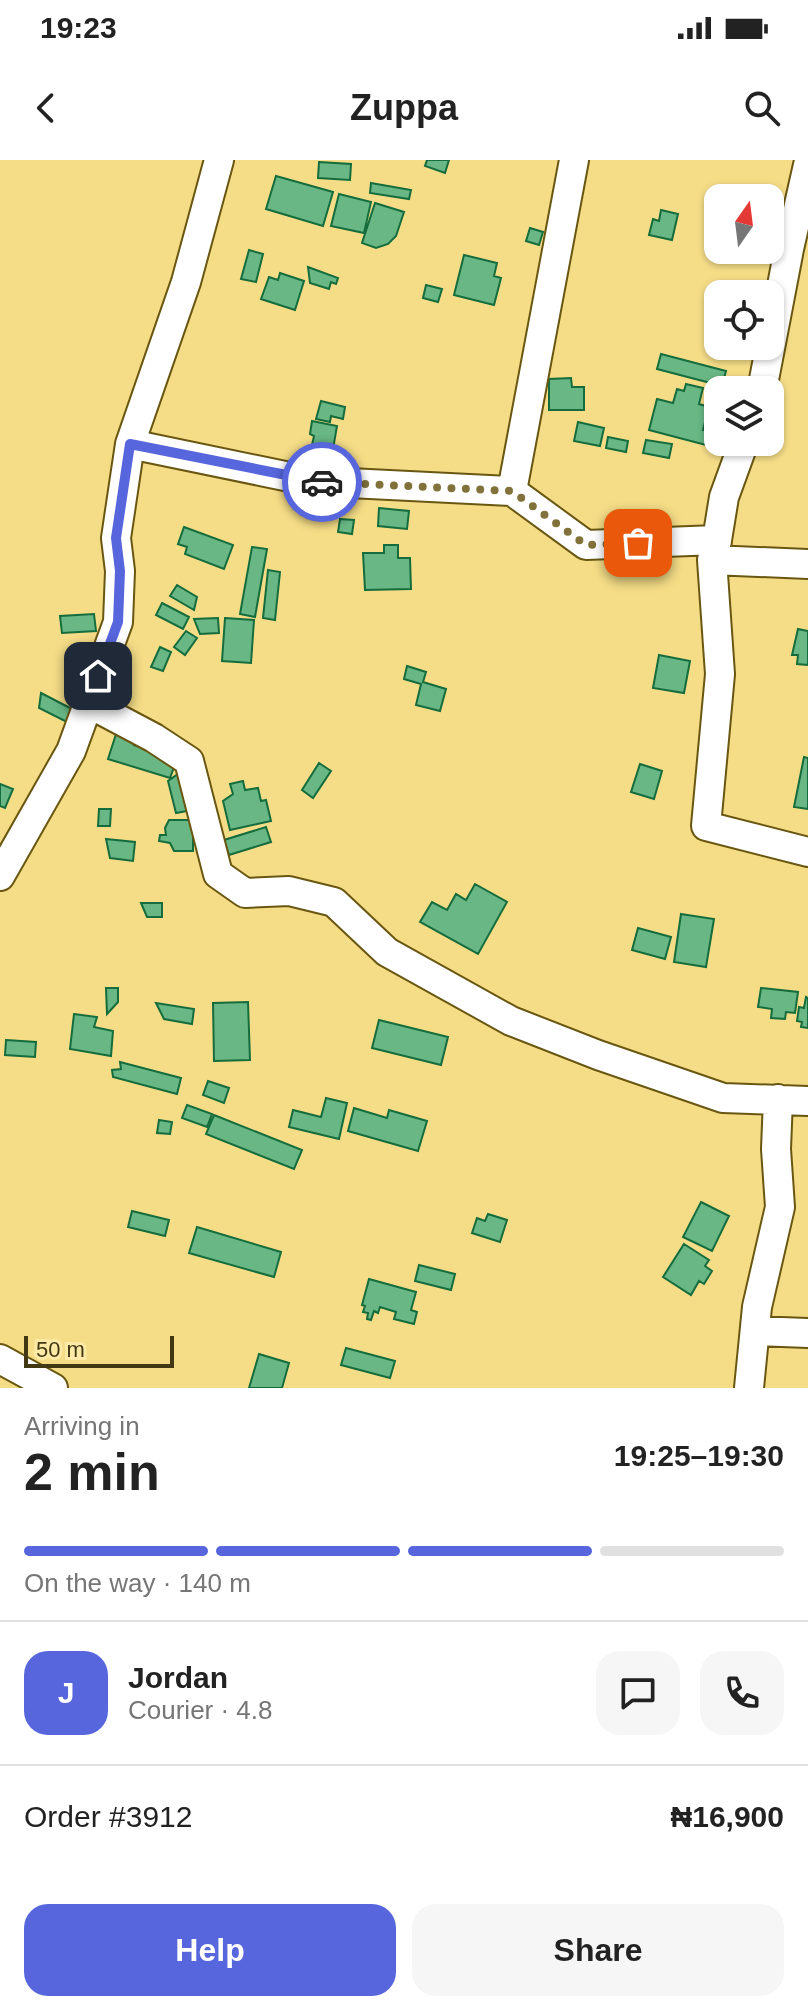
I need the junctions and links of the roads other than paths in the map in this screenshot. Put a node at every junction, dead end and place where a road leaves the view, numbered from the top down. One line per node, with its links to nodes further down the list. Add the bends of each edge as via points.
1 (219, 160): 5 (street, via 186,282)
2 (574, 160): 7 (street)
3 (808, 165): 4 (street)
4 (765, 376)
5 (130, 444): 7 (street, via 309,481); 10 (street, via 116,538 118,622)
6 (739, 456): 8 (street)
7 (512, 491): 8 (street, via 586,545)
8 (714, 550): 9 (street); 11 (street, via 720,674 706,826)
9 (808, 564)
10 (88, 703): 12 (street, via 71,751); 13 (street, via 189,761 218,874 245,893 289,891 334,902 387,952 511,1021 598,1055 723,1098)
11 (808, 852)
12 (0, 876)
13 (778, 1099): 14 (street); 15 (street, via 780,1207)
14 (808, 1101)
15 (755, 1331): 16 (street); 19 (street)
16 (808, 1333)
17 (0, 1359): 18 (street)
18 (53, 1388)
19 (749, 1388)

